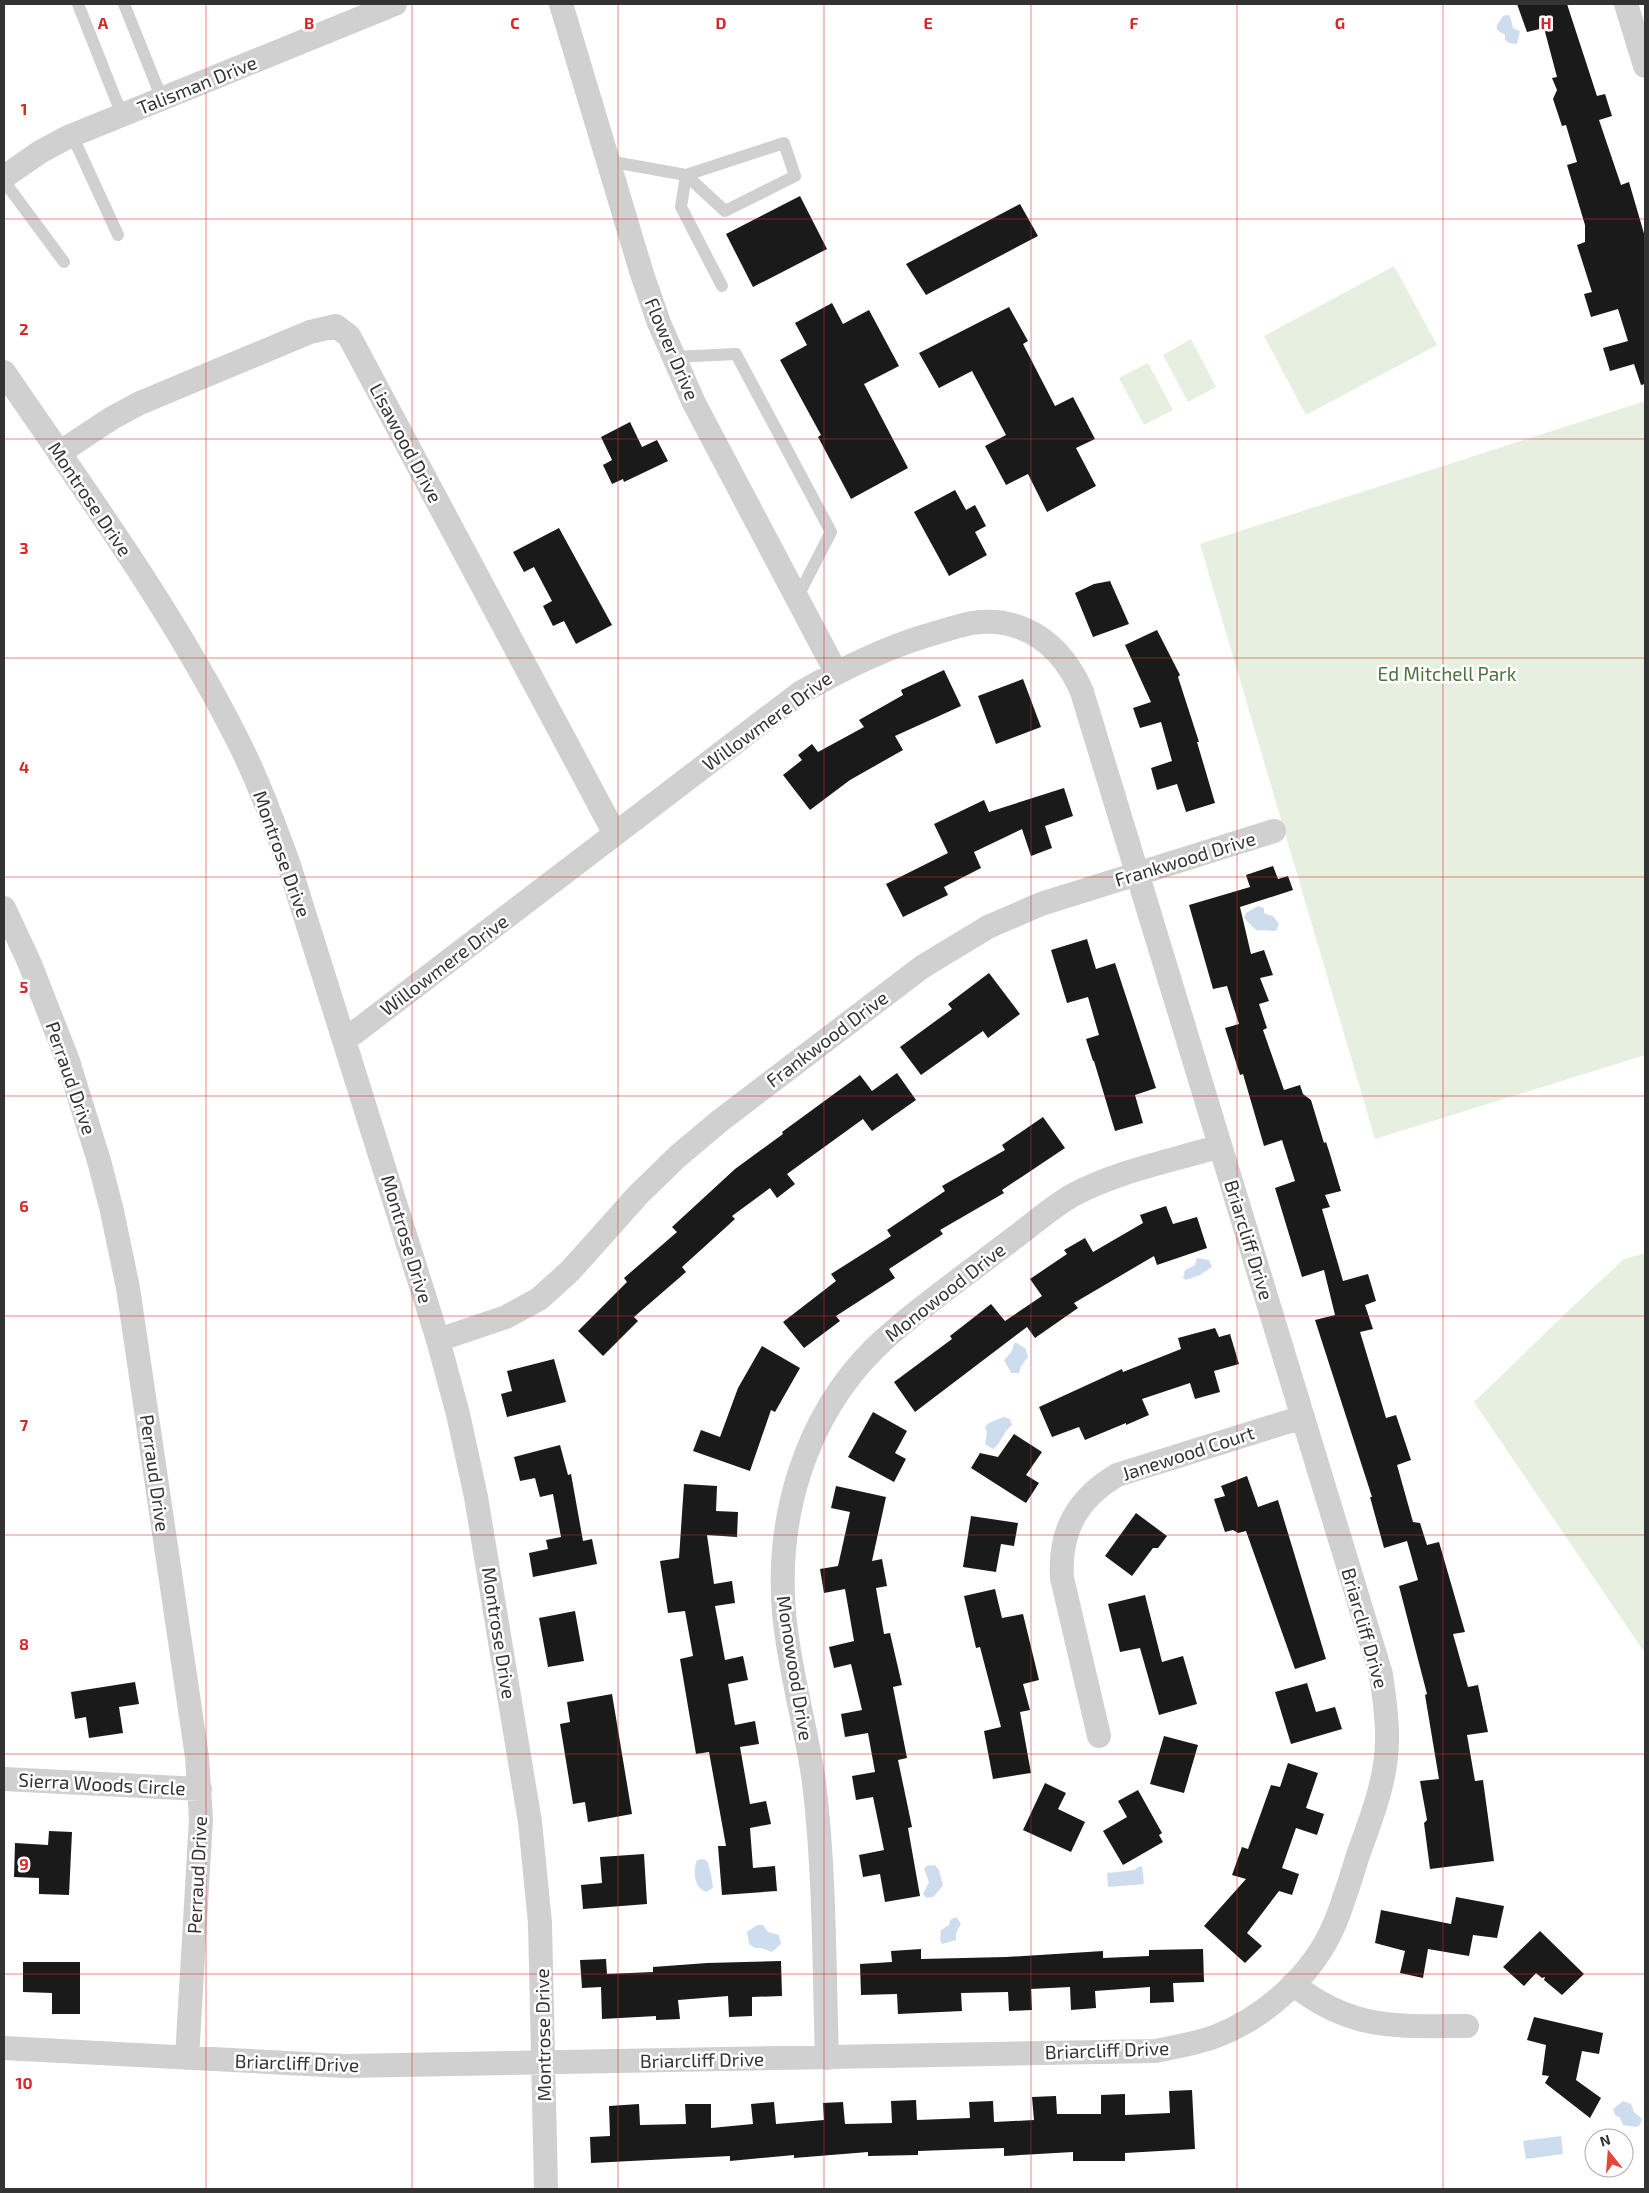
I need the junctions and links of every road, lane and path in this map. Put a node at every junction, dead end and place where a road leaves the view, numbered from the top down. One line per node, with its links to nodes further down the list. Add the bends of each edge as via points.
1 (78, 4): 9 (lane)
2 (124, 4): 8 (lane)
3 (395, 4): 6 (street, Talisman Drive)
4 (562, 4): 11 (street, Flower Drive)
5 (1626, 4): 7 (street)
6 (356, 11): 8 (street, Talisman Drive)
7 (1645, 66)
8 (162, 99): 9 (street, Talisman Drive)
9 (122, 115): 10 (street, Talisman Drive)
10 (72, 135): 13 (street, Talisman Drive); 15 (lane)
11 (608, 161): 12 (lane); 18 (street, Flower Drive, via 642,274)
12 (686, 175): 12 (lane, via 725,210 796,176 784,143); 17 (lane, via 681,207)
13 (4, 177)
14 (4, 181): 16 (lane)
15 (118, 235)
16 (64, 262)
17 (722, 286)
18 (674, 357): 21 (street, Flower Drive, via 694,403); 21 (lane, via 736,354 831,532)
19 (4, 372): 20 (street, Montrose Drive)
20 (59, 453): 24 (street, Lisawood Drive, via 140,403 310,332 336,326 349,336); 27 (street, Montrose Drive, via 160,603 233,730 289,865)
21 (797, 598): 22 (street, Flower Drive)
22 (836, 672): 24 (street, Willowmere Drive, via 800,693); 25 (street, Willowmere Drive, via 870,655 974,623 1004,623 1047,642 1069,664 1082,692)
23 (1274, 831): 25 (street, Frankwood Drive)
24 (615, 834): 27 (street, Willowmere Drive)
25 (1137, 873): 28 (street, Briarcliff Drive); 29 (street, Frankwood Drive, via 1041,904 988,927 922,967 678,1156 570,1271 539,1298 506,1317)
26 (4, 908): 33 (street, Perraud Drive, via 68,1061 112,1211 129,1297)
27 (345, 1040): 29 (street, Montrose Drive)
28 (1220, 1146): 30 (street, Briarcliff Drive); 38 (street, Monowood Drive, via 1092,1186 1056,1206 896,1328 849,1377 814,1434 792,1498 783,1548 783,1582 785,1616 813,1780 821,1854)
29 (438, 1340): 39 (street, Montrose Drive, via 476,1497 530,1822 540,1923)
30 (1303, 1417): 31 (street, Janewood Court, via 1117,1475 1092,1493 1077,1511 1063,1547 1062,1578); 34 (street, Briarcliff Drive, via 1381,1674 1387,1743 1380,1794 1335,1924 1320,1951)
31 (1098, 1736)
32 (4, 1779): 33 (street, Sierra Woods Circle)
33 (200, 1789): 37 (street, Perraud Drive)
34 (1293, 1984): 35 (street, via 1340,2013 1374,2024); 38 (street, Briarcliff Drive, via 1268,2007 1242,2024 1215,2037 1155,2051)
35 (1467, 2026)
36 (4, 2048): 37 (street, Briarcliff Drive)
37 (187, 2058): 39 (street, Briarcliff Drive, via 345,2066)
38 (827, 2058): 39 (street, Briarcliff Drive)
39 (544, 2063): 40 (street, Montrose Drive)
40 (546, 2189)

